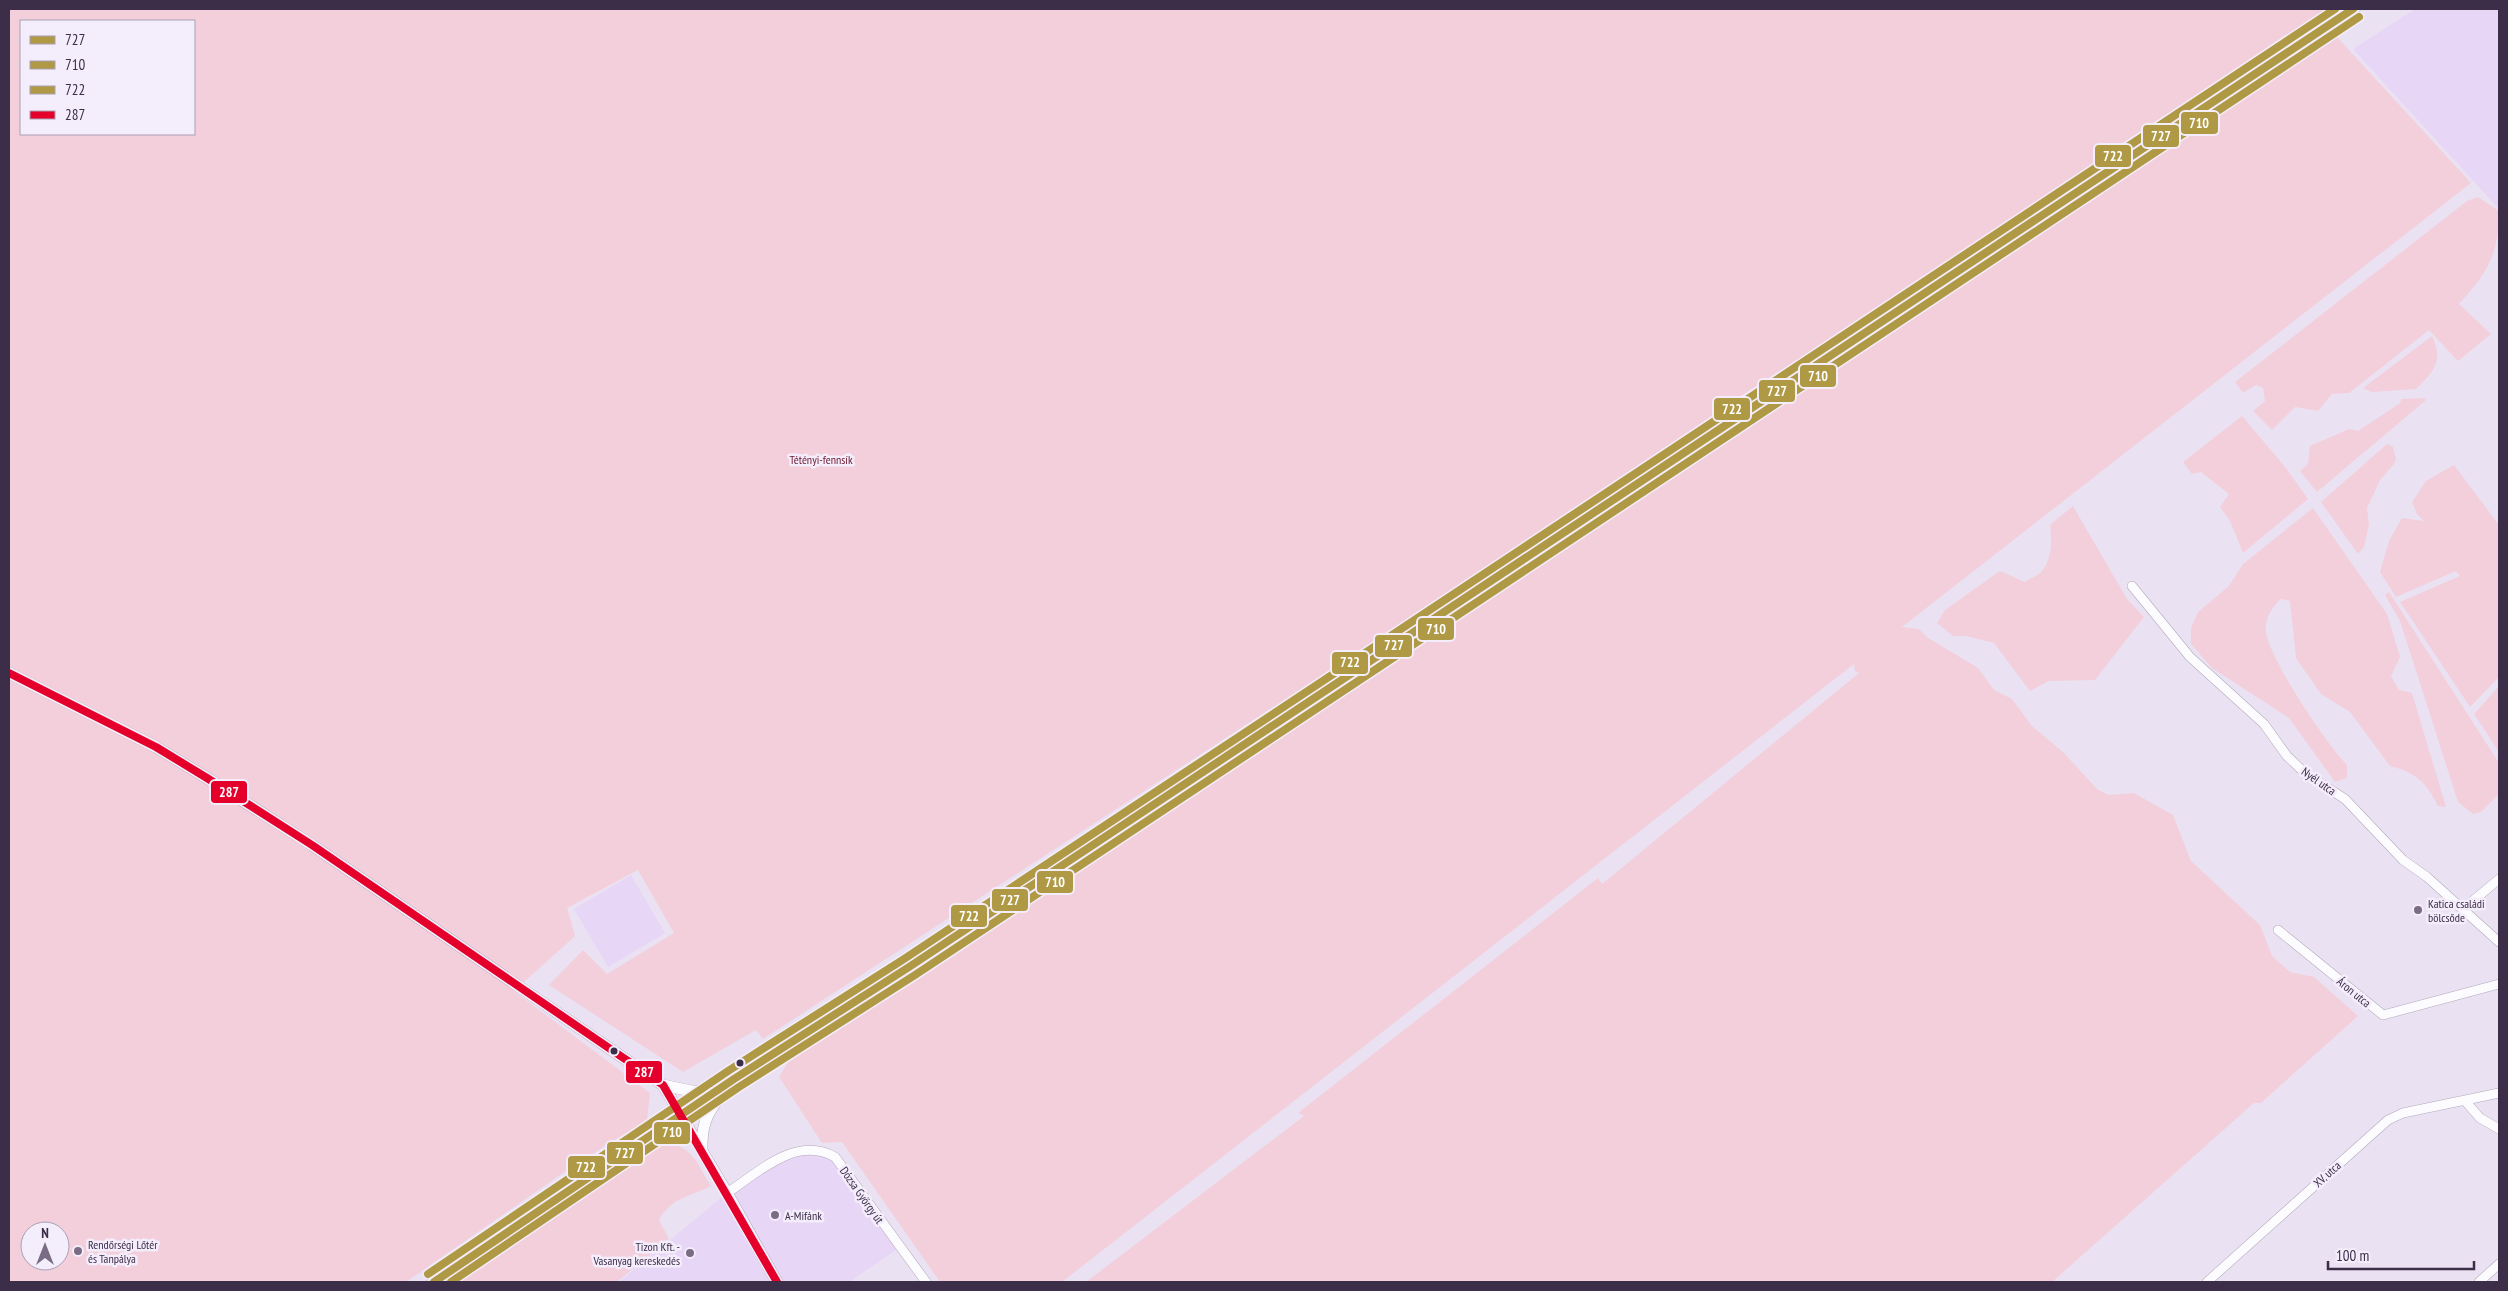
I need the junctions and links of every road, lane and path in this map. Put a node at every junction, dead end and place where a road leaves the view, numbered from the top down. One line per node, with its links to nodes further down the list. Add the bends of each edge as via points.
1 (2353, 9): 9 (main road, via 910,967)
2 (2132, 586): 5 (street, Nyél utca, via 2190,657 2264,724 2287,756 2306,774 2345,799 2403,860)
3 (9, 672): 10 (street, via 156,747 207,778 312,845)
4 (2499, 879): 5 (street)
5 (2463, 909): 7 (street, Nyél utca)
6 (2278, 930): 8 (street, Áron utca, via 2383,1015)
7 (2499, 942)
8 (2499, 984)
9 (734, 1078): 10 (street, via 696,1092); 13 (main road); 15 (street, via 704,1123)
10 (662, 1085): 13 (street)
11 (2499, 1093): 12 (street, XV. utca)
12 (2466, 1102): 14 (street, via 2480,1118); 21 (street, XV. utca, via 2403,1113 2388,1120)
13 (680, 1116): 15 (street); 18 (main road)
14 (2499, 1129)
15 (702, 1151): 16 (street)
16 (727, 1193): 19 (street); 20 (street, Dózsa György út, via 795,1150 825,1151 835,1157)
17 (2499, 1264): 22 (street)
18 (434, 1282)
19 (777, 1282)
20 (926, 1282)
21 (2207, 1282)
22 (2479, 1282)

